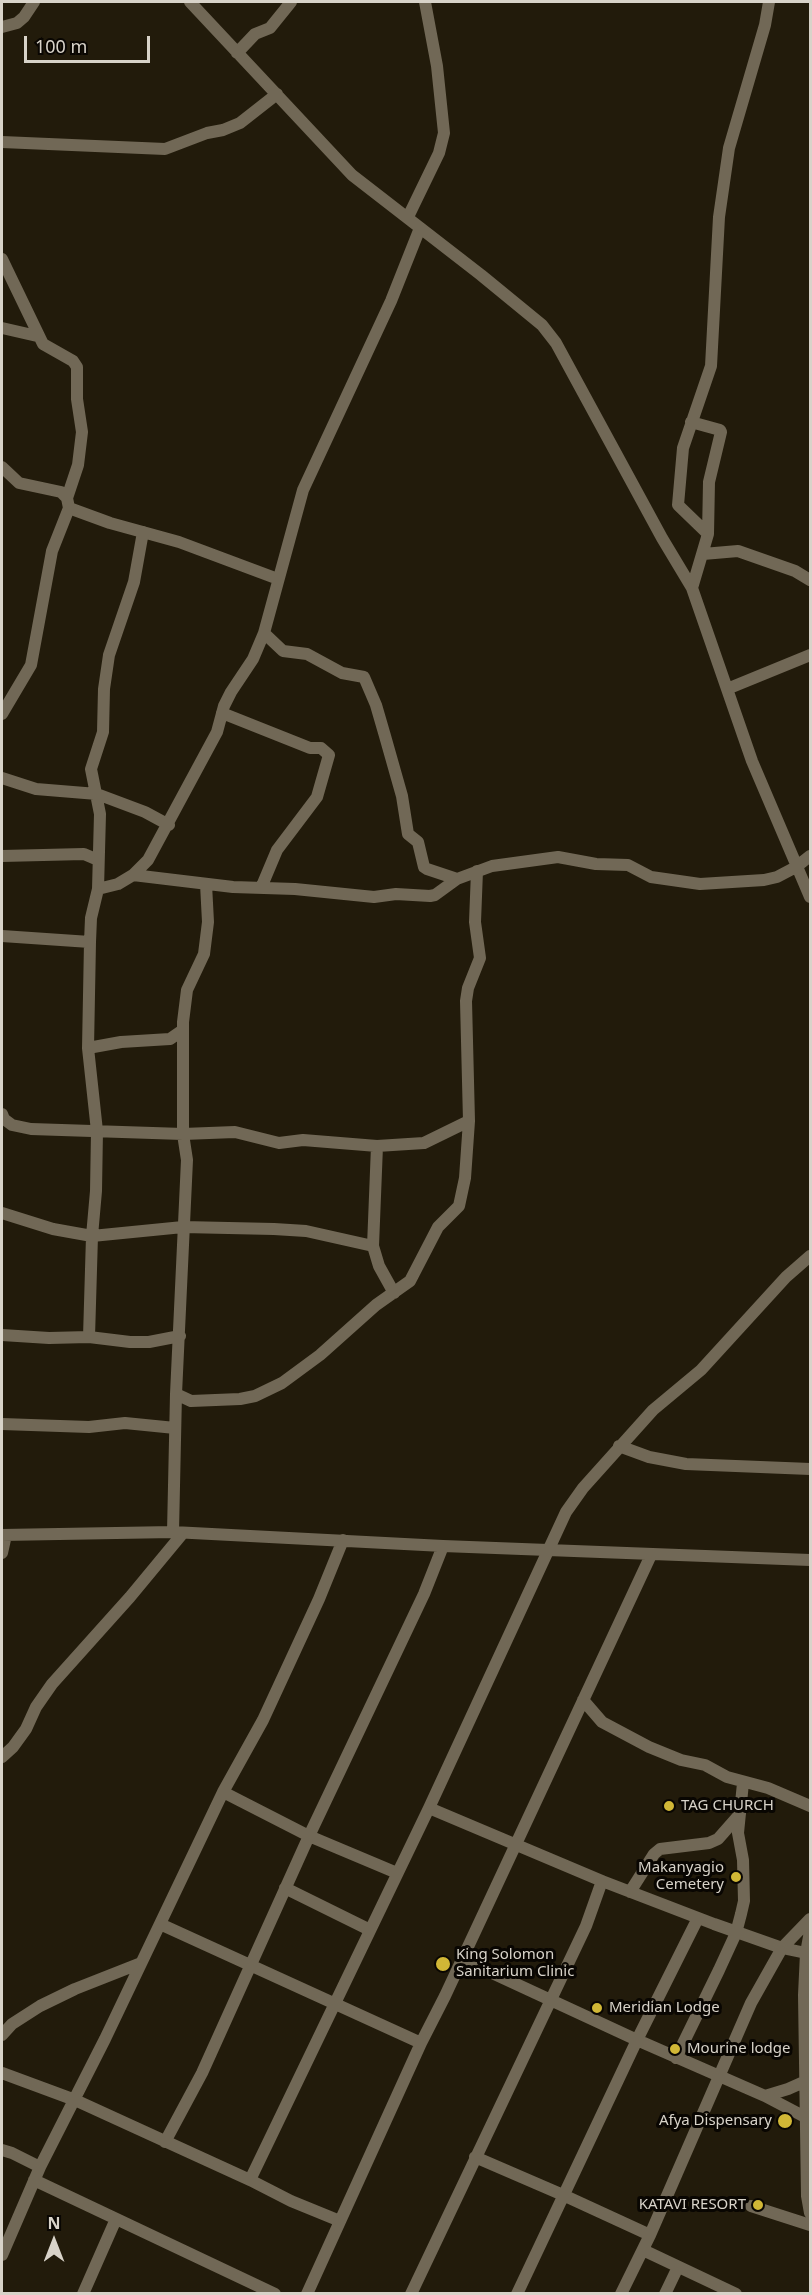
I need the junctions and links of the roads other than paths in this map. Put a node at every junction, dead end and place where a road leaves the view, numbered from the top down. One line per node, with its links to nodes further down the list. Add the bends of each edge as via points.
1 (34, 2): 6 (street, via 17,23)
2 (190, 2): 7 (street)
3 (291, 2): 7 (street, via 270,28 255,34)
4 (425, 2): 10 (street, via 444,133 439,153)
5 (769, 2): 15 (street, via 729,148 719,217 711,366)
6 (2, 27)
7 (237, 53): 8 (street)
8 (277, 94): 9 (street, via 240,123 165,149); 10 (street, via 352,175)
9 (2, 142)
10 (408, 217): 11 (street)
11 (420, 228): 21 (street, via 391,301 303,490); 23 (street, via 542,325 556,343)
12 (2, 260): 14 (street)
13 (2, 328): 14 (street)
14 (37, 336): 17 (street, via 77,367 82,432)
15 (692, 422): 19 (street, via 684,440 678,505); 19 (street, via 722,432 709,483)
16 (2, 467): 17 (street, via 20,483 62,492)
17 (68, 503): 18 (street); 28 (street, via 52,551 31,665)
18 (143, 532): 21 (street); 30 (street, via 134,582 109,655 103,732 91,769)
19 (708, 534): 20 (street)
20 (703, 554): 22 (street, via 738,551); 23 (street)
21 (278, 579): 24 (street)
22 (810, 580)
23 (692, 588): 26 (street)
24 (264, 633): 27 (street, via 254,660 231,692); 38 (street, via 283,651 307,654 342,673 364,677 402,796 408,834 418,842 424,867)
25 (810, 655): 26 (street)
26 (727, 689): 35 (street)
27 (222, 713): 31 (street, via 217,732); 40 (street, via 310,748 321,748 329,755 316,797 277,850)
28 (2, 714)
29 (2, 778): 30 (street, via 36,789)
30 (97, 794): 31 (street); 34 (street)
31 (169, 825): 37 (street, via 148,860)
32 (2, 856): 34 (street, via 84,854)
33 (810, 856): 35 (street)
34 (98, 860): 41 (street)
35 (796, 867): 36 (street, via 764,880 700,884 651,876 627,865 558,858); 42 (street)
36 (477, 871): 38 (street); 48 (street, via 475,922 480,958 466,1001)
37 (133, 875): 39 (street); 41 (street)
38 (457, 879): 40 (street, via 430,896 374,897)
39 (206, 884): 40 (street); 45 (street, via 208,922 204,954 187,990)
40 (261, 888)
41 (98, 889): 44 (street)
42 (810, 897)
43 (2, 936): 44 (street)
44 (90, 942): 46 (street)
45 (183, 1030): 46 (street, via 170,1039); 50 (street)
46 (88, 1048): 49 (street)
47 (2, 1118): 49 (street, via 31,1129)
48 (469, 1122): 51 (street, via 424,1143); 57 (street, via 459,1206 438,1227 410,1281)
49 (97, 1131): 50 (street); 54 (street)
50 (183, 1134): 51 (street, via 235,1132 279,1143 303,1140); 53 (street, via 187,1160)
51 (377, 1146): 55 (street)
52 (2, 1213): 54 (street, via 52,1229)
53 (183, 1227): 54 (street); 55 (street, via 306,1231); 59 (street)
54 (92, 1236): 60 (street)
55 (373, 1246): 57 (street)
56 (810, 1257): 64 (street, via 786,1277 701,1370 653,1410)
57 (394, 1293): 61 (street, via 320,1355 282,1383 255,1396 191,1401)
58 (2, 1335): 60 (street)
59 (180, 1336): 60 (street, via 149,1342); 61 (street)
60 (89, 1337)
61 (176, 1394): 63 (street)
62 (2, 1424): 63 (street, via 89,1427 125,1423)
63 (176, 1428): 66 (street)
64 (619, 1446): 65 (street, via 686,1464); 70 (street, via 572,1502)
65 (810, 1469)
66 (178, 1533): 67 (street); 68 (street); 75 (street, via 137,1589 52,1684 26,1729)
67 (4, 1535): 71 (street)
68 (343, 1540): 69 (street); 77 (street, via 263,1720)
69 (443, 1546): 70 (street); 81 (street)
70 (547, 1549): 72 (street); 79 (street)
71 (2, 1553)
72 (651, 1555): 73 (street); 74 (street)
73 (810, 1560)
74 (583, 1700): 76 (street, via 595,1715 620,1733); 82 (street)
75 (2, 1757)
76 (743, 1783): 78 (street, via 768,1788); 80 (street)
77 (223, 1792): 81 (street); 89 (street)
78 (810, 1806)
79 (429, 1808): 82 (street); 83 (street)
80 (740, 1814): 86 (street, via 718,1839 709,1843 660,1849); 92 (street, via 738,1841 743,1860 744,1901)
81 (309, 1836): 83 (street); 85 (street)
82 (516, 1844): 84 (street); 95 (street)
83 (397, 1873): 90 (street)
84 (602, 1881): 86 (street); 98 (street, via 586,1926)
85 (285, 1888): 90 (street); 97 (street)
86 (630, 1892): 87 (street)
87 (698, 1918): 92 (street); 101 (street)
88 (810, 1919): 93 (street)
89 (160, 1924): 96 (street); 97 (street)
90 (370, 1930): 99 (street)
91 (810, 1931): 94 (street)
92 (736, 1933): 93 (street); 103 (street)
93 (782, 1947): 94 (street); 105 (street, via 751,2003)
94 (806, 1953): 106 (street)
95 (462, 1959): 98 (street); 102 (street)
96 (141, 1963): 100 (street, via 40,2006); 108 (street)
97 (250, 1966): 99 (street); 110 (street, via 202,2073)
98 (550, 2000): 101 (street); 112 (street)
99 (334, 2003): 102 (street); 115 (street)
100 (2, 2035)
101 (637, 2040): 103 (street); 116 (street)
102 (421, 2043): 120 (street)
103 (676, 2058): 105 (street)
104 (2, 2073): 108 (street)
105 (719, 2077): 107 (street); 123 (street)
106 (808, 2081): 107 (street); 109 (street)
107 (765, 2096): 109 (street)
108 (75, 2100): 110 (street); 113 (street)
109 (805, 2117): 118 (street)
110 (165, 2142): 115 (street)
111 (2, 2150): 113 (street)
112 (475, 2157): 116 (street); 130 (street)
113 (40, 2167): 114 (street)
114 (34, 2180): 119 (street); 122 (street)
115 (250, 2180): 120 (street)
116 (563, 2194): 123 (street); 131 (street)
117 (751, 2206): 121 (street)
118 (810, 2213)
119 (116, 2219): 127 (street); 128 (street)
120 (340, 2221): 129 (street)
121 (810, 2225)
122 (6, 2235): 125 (street)
123 (650, 2235): 124 (street)
124 (643, 2250): 126 (street); 132 (street)
125 (2, 2255)
126 (678, 2267): 133 (street); 134 (street)
127 (83, 2294)
128 (275, 2294)
129 (306, 2294)
130 (411, 2294)
131 (517, 2294)
132 (621, 2294)
133 (665, 2294)
134 (736, 2294)

